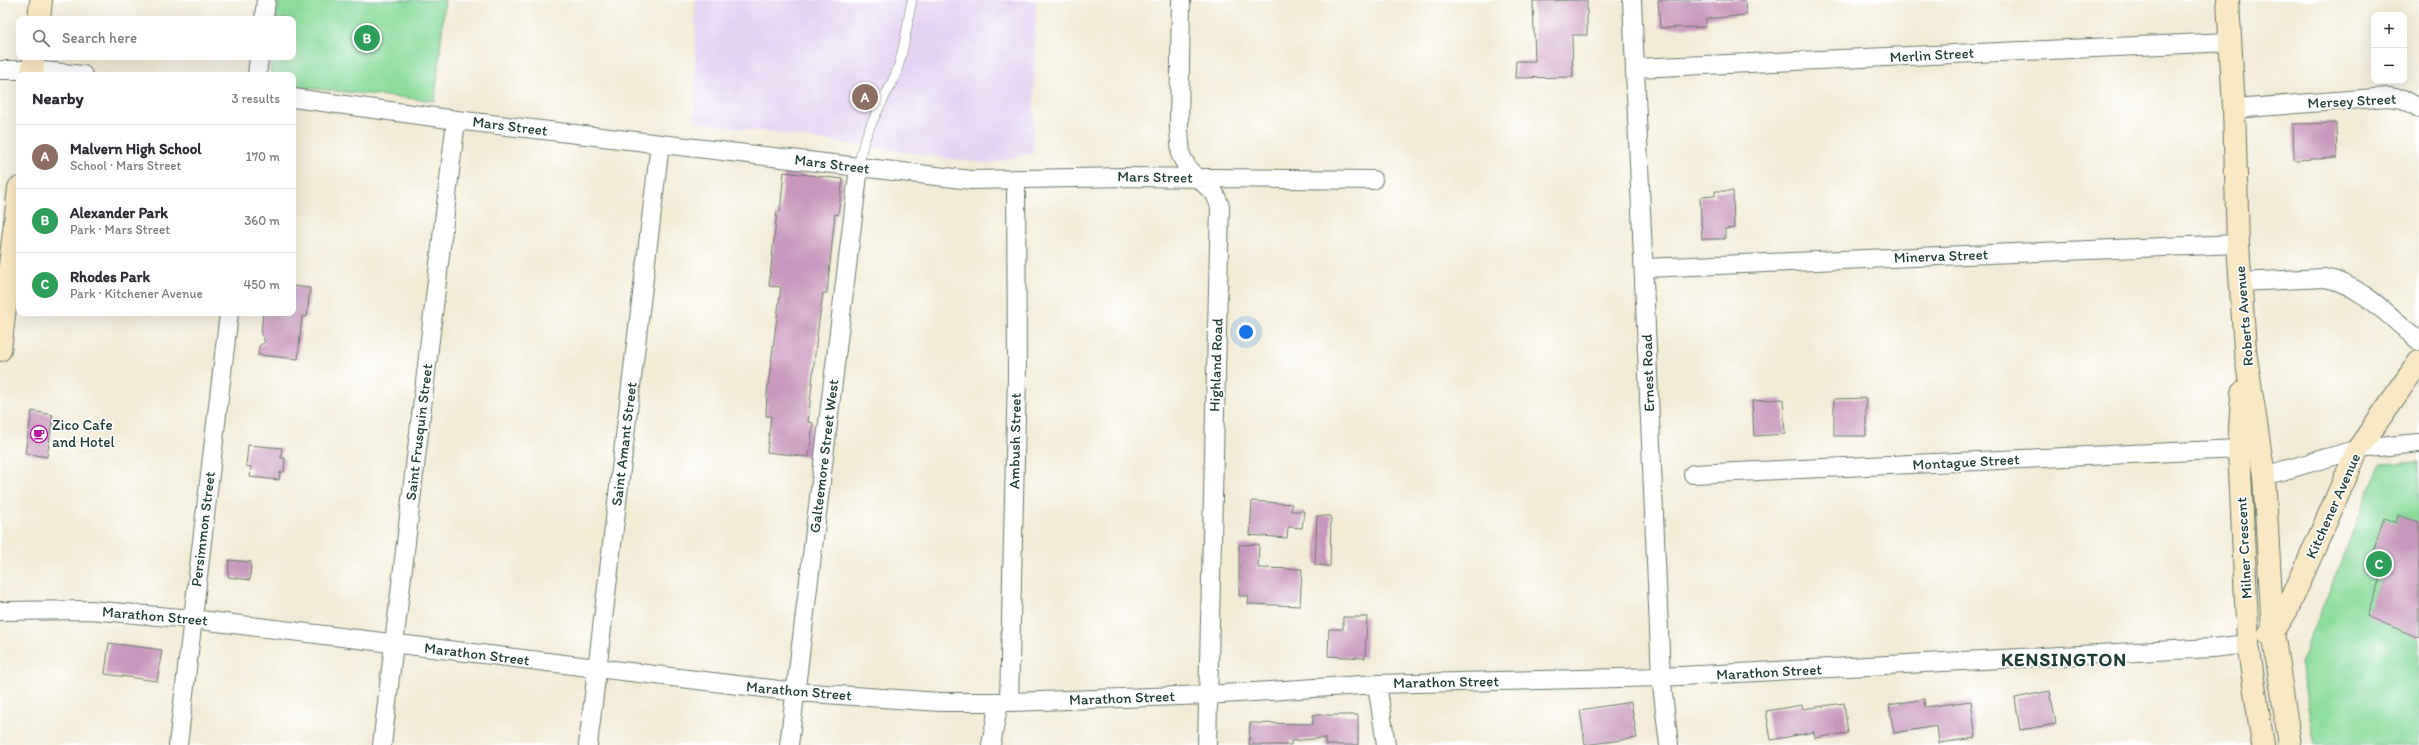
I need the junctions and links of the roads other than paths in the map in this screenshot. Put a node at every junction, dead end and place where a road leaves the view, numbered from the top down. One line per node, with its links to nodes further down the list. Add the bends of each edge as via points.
1 (41, 0): 7 (main road)
2 (266, 0): 8 (street)
3 (912, 0): 21 (lane, via 896,72 867,131 860,149)
4 (1181, 0): 22 (street, Highland Road, via 1179,147 1183,162)
5 (1632, 0): 12 (street, Ernest Road)
6 (2228, 0): 9 (main road, Roberts Avenue)
7 (39, 16)
8 (264, 16)
9 (2230, 42): 12 (street, Merlin Street); 18 (main road, Roberts Avenue)
10 (259, 60): 15 (street)
11 (33, 67): 13 (street); 14 (street)
12 (1635, 68): 27 (street, Ernest Road)
13 (0, 70)
14 (64, 72)
15 (257, 72)
16 (296, 98): 19 (street, Mars Street)
17 (2419, 108): 18 (street, Mersey Street, via 2403,99 2388,97)
18 (2234, 109): 26 (main road, Roberts Avenue)
19 (456, 120): 20 (street, Mars Street); 44 (street, Saint Frusquin Street)
20 (660, 144): 21 (street, Mars Street); 45 (street, Saint Amant Street)
21 (859, 167): 23 (street, Mars Street, via 971,180); 48 (street, Galteemore Street West)
22 (1196, 178): 23 (street, Mars Street, via 1091,177); 24 (street, Mars Street); 49 (street, Highland Road, via 1216,194 1220,206)
23 (1016, 180): 50 (street, Ambush Street, via 1016,383)
24 (1373, 180)
25 (16, 206): 28 (main road)
26 (2238, 244): 27 (street, Minerva Street); 29 (main road, Roberts Avenue)
27 (1644, 268): 46 (street, Ernest Road)
28 (5, 272): 32 (main road)
29 (2241, 282): 31 (street, via 2325,278 2334,280 2359,291); 33 (main road, Roberts Avenue)
30 (229, 316): 41 (street, Persimmon Street)
31 (2419, 341)
32 (0, 350)
33 (2245, 350): 36 (main road, Milner Crescent); 39 (main road, Roberts Avenue)
34 (2419, 362): 37 (main road, Kitchener Avenue)
35 (2419, 443): 37 (street)
36 (2239, 449): 38 (street, Montague Street); 43 (main road, Milner Crescent)
37 (2358, 449): 39 (street); 42 (main road, Kitchener Avenue, via 2287,610)
38 (1693, 474)
39 (2264, 476): 42 (main road, Roberts Avenue)
40 (0, 611): 41 (street, Marathon Street, via 90,610)
41 (192, 618): 44 (street, Marathon Street); 51 (street, Persimmon Street)
42 (2273, 632): 43 (main road); 60 (main road)
43 (2248, 644): 46 (street, Marathon Street); 59 (main road, Milner Crescent)
44 (394, 645): 45 (street, Marathon Street); 52 (street, Saint Frusquin Street)
45 (598, 669): 48 (street, Marathon Street); 53 (street, Saint Amant Street)
46 (1661, 677): 47 (street, Marathon Street); 58 (street, Ernest Road)
47 (1377, 684): 49 (street, Marathon Street); 57 (street)
48 (796, 692): 50 (street, Marathon Street, via 940,702); 54 (street, Galteemore Street West)
49 (1207, 695): 50 (street, Marathon Street); 56 (street, Highland Road)
50 (1004, 702): 55 (street, Ambush Street)
51 (178, 745)
52 (382, 745)
53 (588, 745)
54 (789, 745)
55 (992, 745)
56 (1207, 745)
57 (1386, 745)
58 (1669, 745)
59 (2264, 745)
60 (2290, 745)

